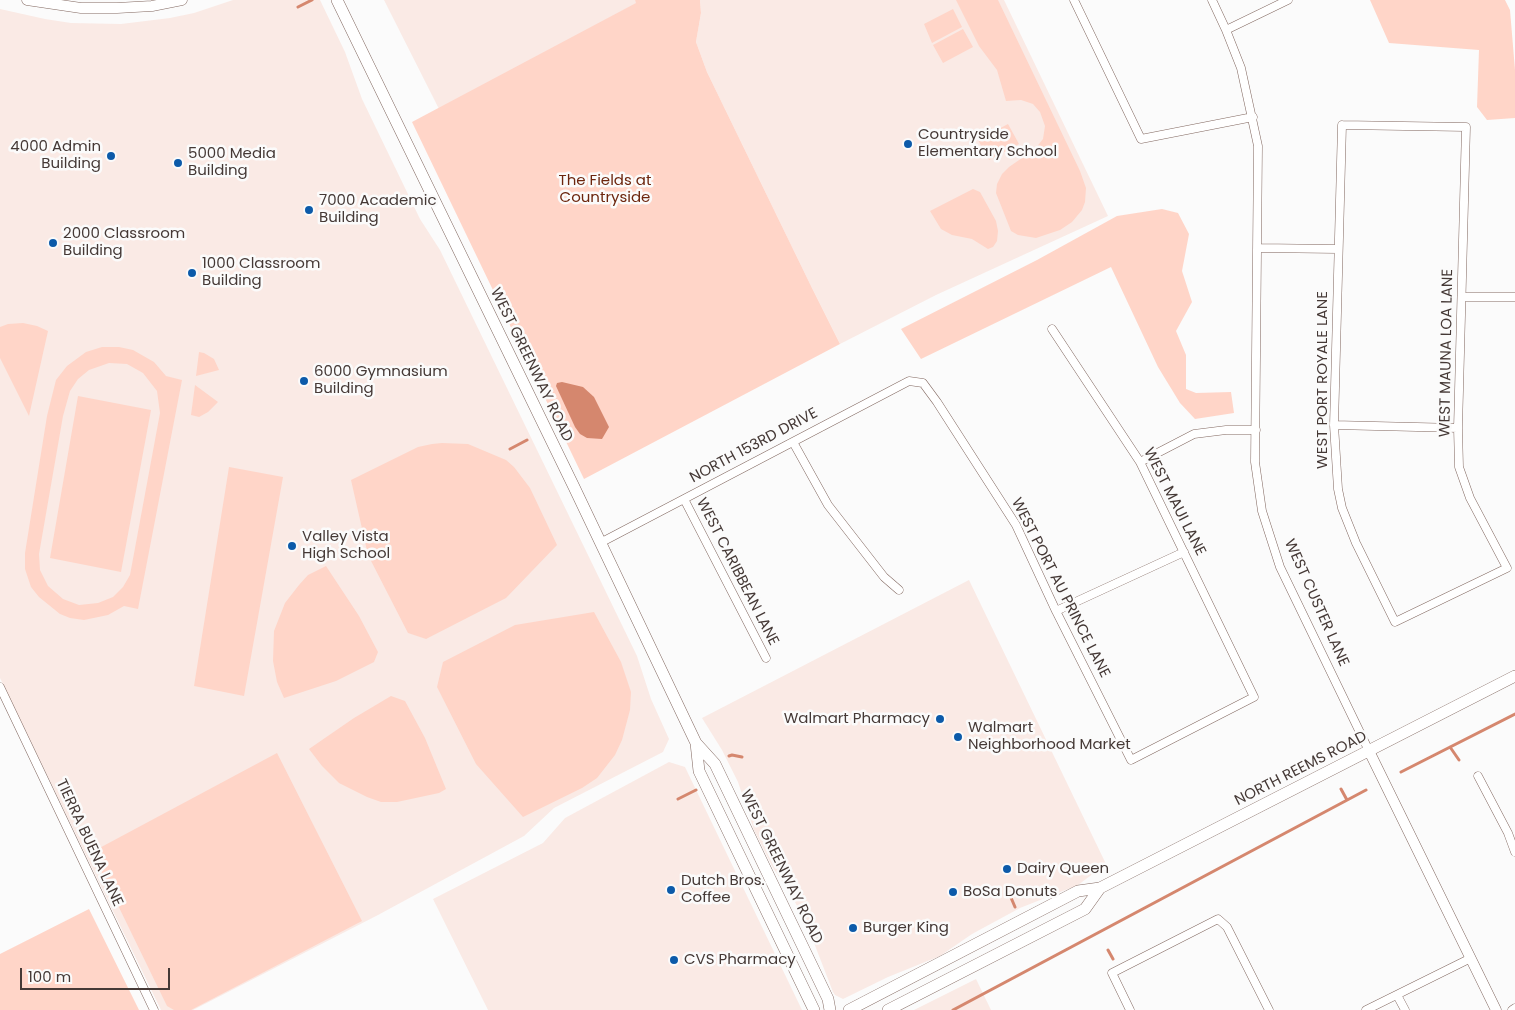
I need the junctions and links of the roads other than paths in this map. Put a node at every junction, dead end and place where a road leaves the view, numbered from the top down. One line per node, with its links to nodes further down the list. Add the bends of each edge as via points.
1 (27, 0): 2 (street, via 81,8 152,6)
2 (182, 0)
3 (337, 0): 22 (main road, WEST GREENWAY ROAD)
4 (1074, 0): 8 (street, via 1141,139)
5 (1212, 0): 7 (street, WEST CUSTER LANE)
6 (1288, 0): 7 (street)
7 (1226, 30): 8 (street, WEST CUSTER LANE, via 1241,68)
8 (1253, 117): 10 (street, WEST CUSTER LANE, via 1258,146)
9 (1466, 127): 11 (street, WEST PORT ROYALE LANE, via 1342,125); 12 (street, WEST MAUNA LOA LANE)
10 (1258, 248): 11 (street); 18 (street, WEST CUSTER LANE)
11 (1338, 249): 16 (street, WEST PORT ROYALE LANE)
12 (1462, 297): 13 (street); 17 (street, WEST MAUNA LOA LANE)
13 (1515, 297)
14 (1052, 329): 20 (street, WEST MAUI LANE)
15 (923, 383): 19 (street, NORTH 153RD DRIVE, via 909,381); 26 (street, WEST PORT AU PRINCE LANE, via 1016,525)
16 (1334, 425): 17 (street); 24 (street, WEST PORT ROYALE LANE, via 1342,508 1395,622)
17 (1458, 428): 24 (street, WEST MAUNA LOA LANE, via 1459,467 1464,482)
18 (1256, 430): 20 (street, via 1194,434); 31 (street, WEST CUSTER LANE, via 1258,489 1274,549)
19 (793, 442): 21 (street, NORTH 153RD DRIVE); 25 (street, via 828,505 884,577)
20 (1140, 462): 23 (street, WEST MAUI LANE)
21 (684, 499): 22 (street, NORTH 153RD DRIVE); 27 (street, WEST CARIBBEAN LANE)
22 (600, 543): 30 (main road, WEST GREENWAY ROAD)
23 (1184, 552): 26 (street); 32 (street, WEST MAUI LANE, via 1254,697)
24 (1507, 568)
25 (899, 590)
26 (1056, 611): 32 (street, WEST PORT AU PRINCE LANE)
27 (766, 658)
28 (1515, 676): 31 (main road, NORTH REEMS ROAD)
29 (0, 687): 39 (street, TIERRA BUENA LANE)
30 (696, 743): 40 (main road, WEST GREENWAY ROAD, via 699,771); 41 (main road, WEST GREENWAY ROAD, via 715,764 828,999)
31 (1369, 751): 35 (main road, NORTH REEMS ROAD); 36 (street, WEST CUSTER LANE)
32 (1131, 760)
33 (1478, 776): 34 (street)
34 (1515, 852)
35 (1100, 888): 42 (main road, NORTH REEMS ROAD, via 1078,891); 43 (main road, NORTH REEMS ROAD, via 1085,909)
36 (1471, 958): 37 (street); 48 (street, WEST CUSTER LANE)
37 (1397, 995): 46 (street); 47 (street)
38 (1515, 1008): 49 (street)
39 (154, 1010)
40 (814, 1010)
41 (830, 1010)
42 (849, 1010)
43 (888, 1010)
44 (1130, 1010): 45 (street, via 1112,973 1218,919 1227,927)
45 (1269, 1010)
46 (1366, 1010)
47 (1405, 1010)
48 (1496, 1010)
49 (1512, 1010)

